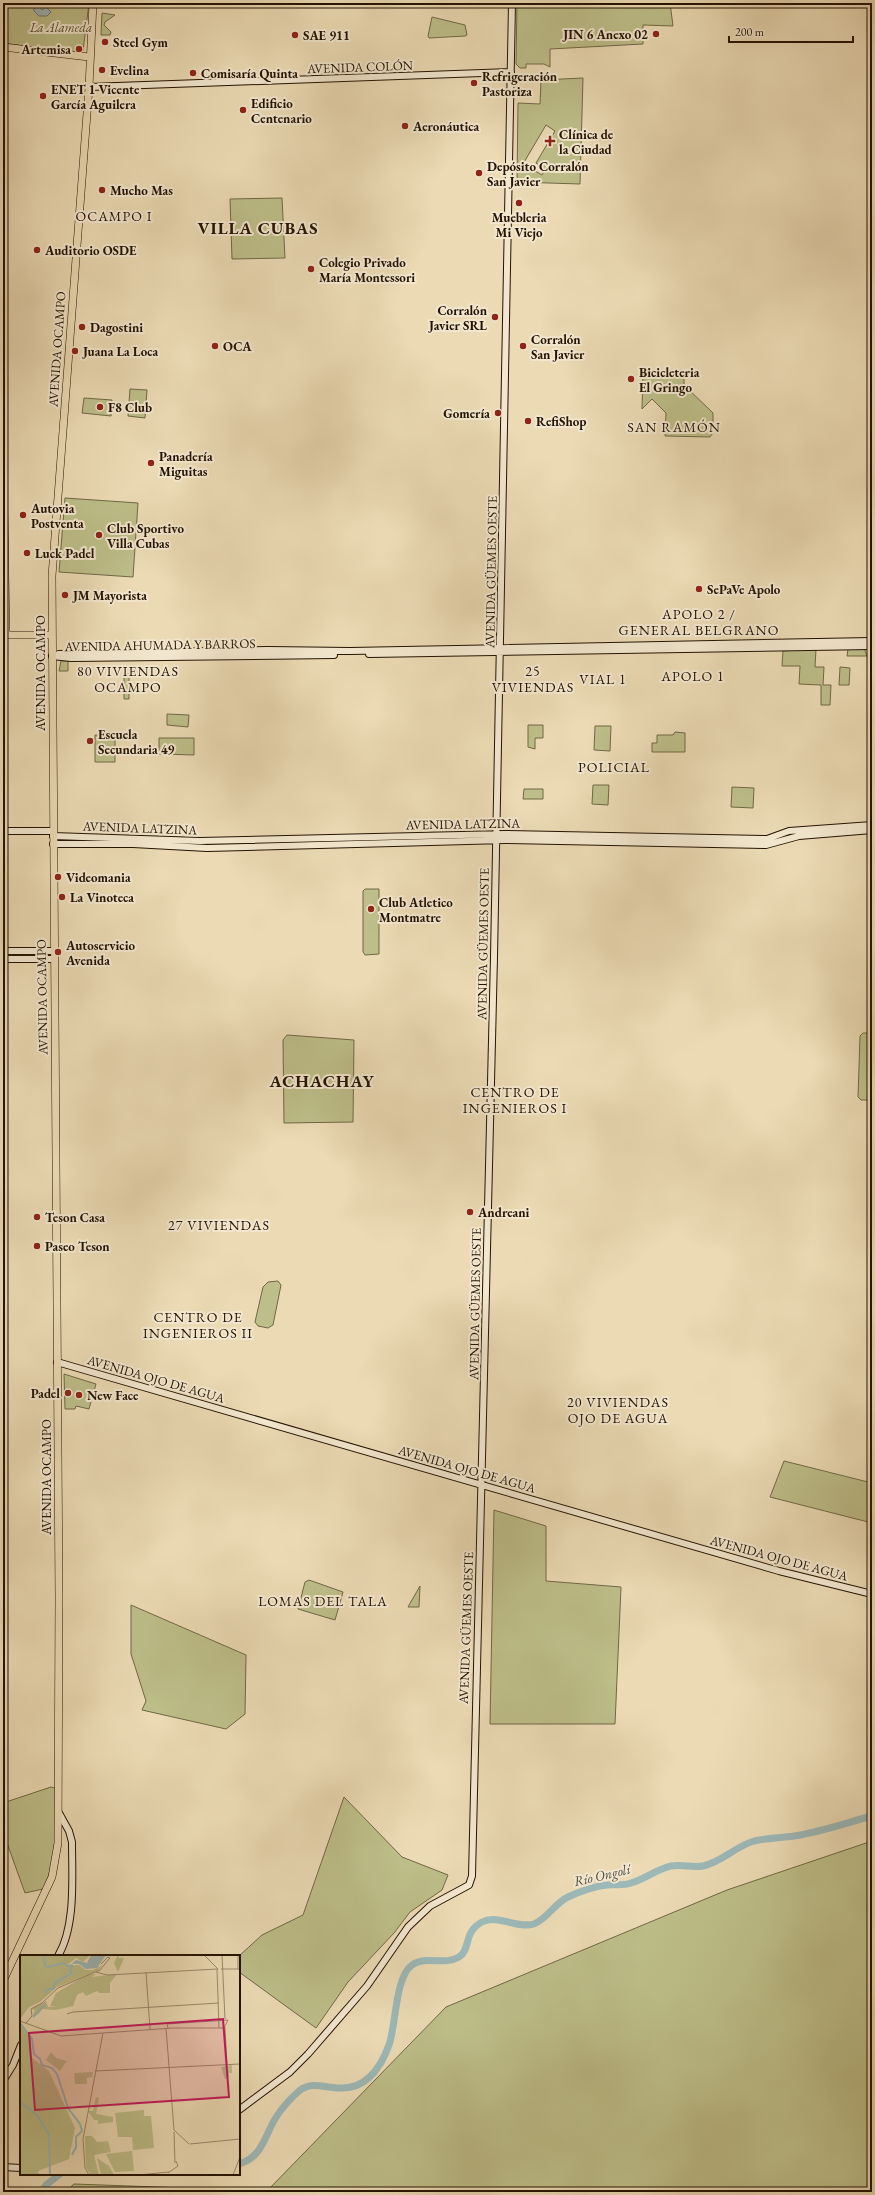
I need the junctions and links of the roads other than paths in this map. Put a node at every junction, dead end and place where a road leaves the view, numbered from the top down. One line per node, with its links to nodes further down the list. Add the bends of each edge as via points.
1 (93, 3): 4 (main road, AVENIDA OCAMPO)
2 (512, 3): 5 (main road, AVENIDA GÜEMES OESTE)
3 (3, 47): 4 (main road)
4 (89, 57): 6 (main road, AVENIDA OCAMPO)
5 (511, 72): 6 (main road, AVENIDA COLÓN); 11 (main road, AVENIDA GÜEMES OESTE)
6 (89, 87): 8 (main road, AVENIDA OCAMPO, via 52,576)
7 (3, 447): 8 (main road, via 6,635)
8 (52, 635): 12 (main road, AVENIDA OCAMPO)
9 (872, 641): 11 (main road)
10 (872, 646): 11 (main road)
11 (500, 651): 12 (main road, AVENIDA AHUMADA Y BARROS, via 268,650); 17 (main road, AVENIDA GÜEMES OESTE)
12 (52, 656): 16 (main road, AVENIDA OCAMPO)
13 (872, 824): 17 (main road, AVENIDA LATZINA, via 789,831 767,839)
14 (872, 830): 17 (main road, AVENIDA LATZINA, via 799,836 766,845)
15 (3, 831): 16 (main road, AVENIDA LATZINA)
16 (53, 834): 17 (main road, AVENIDA LATZINA, via 200,841); 18 (main road, AVENIDA OCAMPO)
17 (497, 837): 18 (main road, AVENIDA LATZINA, via 207,848); 24 (main road, AVENIDA GÜEMES OESTE)
18 (53, 844): 20 (main road, AVENIDA OCAMPO)
19 (3, 951): 20 (main road)
20 (53, 951): 22 (main road, AVENIDA OCAMPO)
21 (3, 958): 22 (main road)
22 (53, 959): 23 (main road, AVENIDA OCAMPO)
23 (57, 1362): 24 (main road, AVENIDA OJO DE AGUA); 26 (main road, AVENIDA OCAMPO)
24 (481, 1485): 25 (main road, AVENIDA OJO DE AGUA, via 779,1571); 33 (main road, AVENIDA GÜEMES OESTE, via 472,1876 469,1885 430,1906 408,1927 367,1986 308,2054 290,2072)
25 (872, 1594)
26 (58, 1813): 27 (main road); 28 (main road, AVENIDA OCAMPO)
27 (69, 1831): 28 (main road); 29 (main road, via 72,1842 69,1926)
28 (59, 1832): 30 (main road, AVENIDA OCAMPO, via 52,1877)
29 (59, 1955)
30 (3, 1982)
31 (20, 2048): 32 (main road)
32 (3, 2082)
33 (240, 2109)
34 (3, 2167): 35 (main road)
35 (20, 2168)

